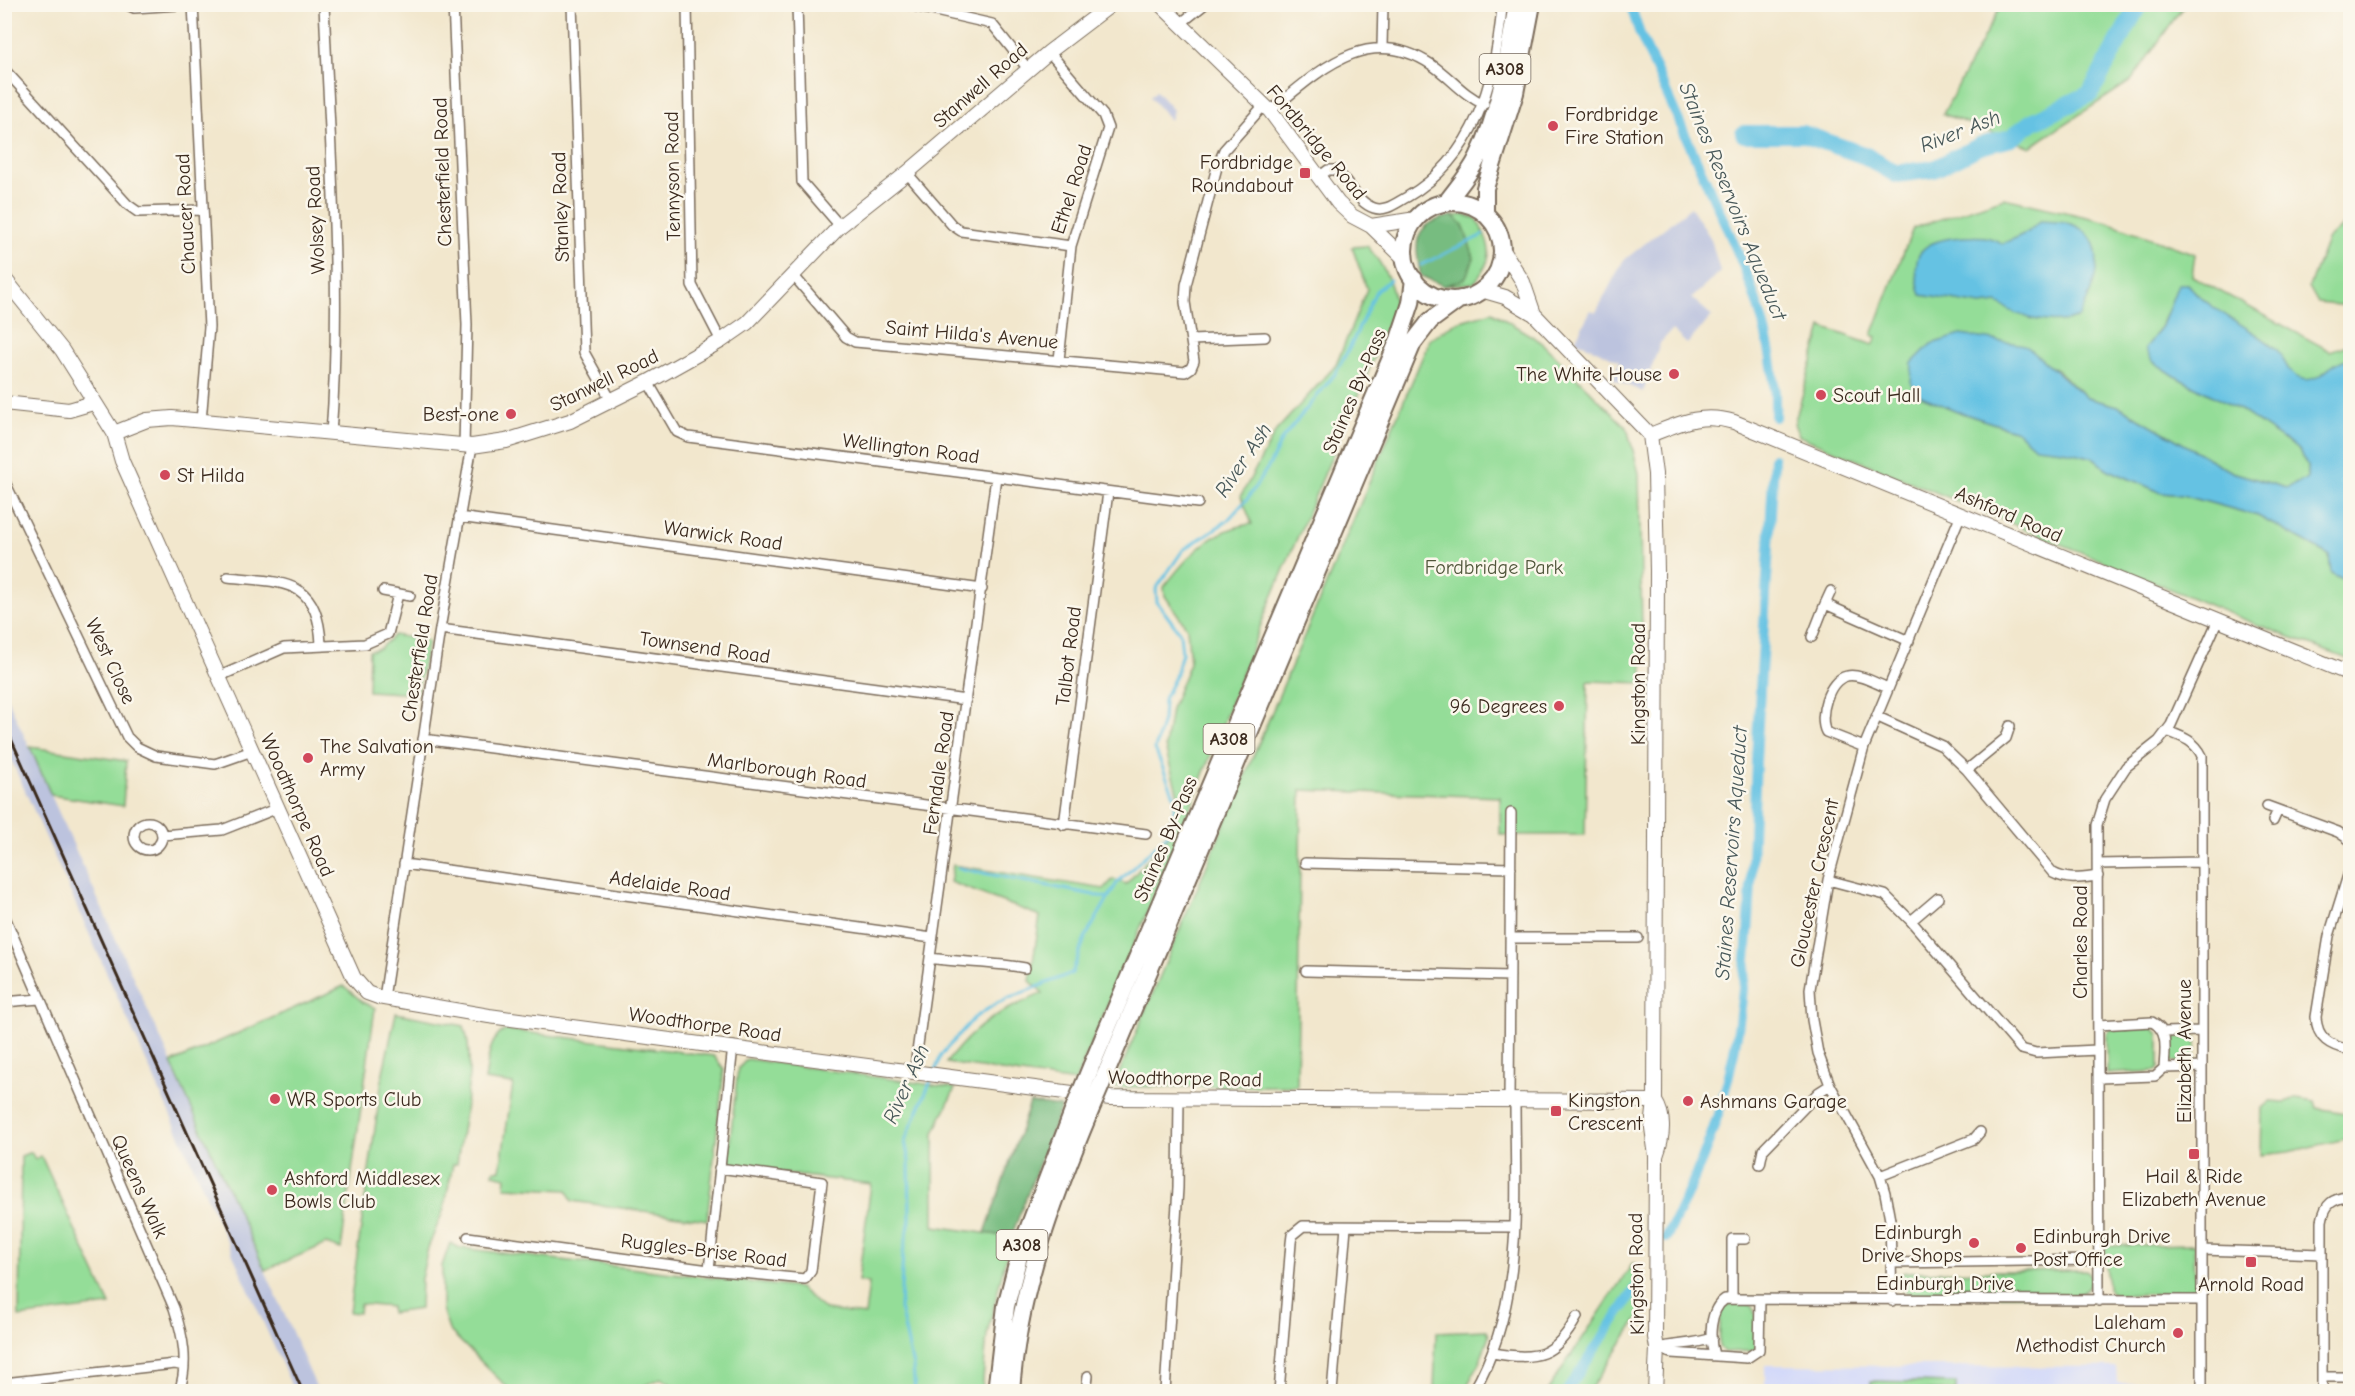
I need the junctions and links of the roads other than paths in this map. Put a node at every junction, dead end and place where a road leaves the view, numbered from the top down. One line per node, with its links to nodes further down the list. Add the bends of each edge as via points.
1 (125, 4): 2 (street, via 134,8)
2 (193, 4): 25 (street, Chaucer Road)
3 (324, 4): 49 (street, Wolsey Road, via 337,299)
4 (453, 4): 51 (street, Chesterfield Road, via 467,325)
5 (572, 4): 44 (street, Stanley Road, via 584,352)
6 (687, 4): 41 (street, Tennyson Road, via 692,285)
7 (797, 4): 28 (street, via 802,182)
8 (905, 4): 19 (street, via 992,24)
9 (1112, 4): 17 (street, Stanwell Road)
10 (1160, 4): 15 (street, Fordbridge Road)
11 (1206, 4): 15 (street)
12 (1383, 4): 16 (street)
13 (1532, 4): 26 (highway, A308, via 1515,93 1485,189)
14 (1510, 6): 20 (street); 24 (highway, A308, via 1503,83 1489,132 1468,175)
15 (1180, 24): 21 (street, Fordbridge Road)
16 (1382, 47): 20 (street, via 1432,65 1469,97); 21 (street, via 1349,53)
17 (1049, 52): 19 (street, Stanwell Road); 30 (street, Ethel Road, via 1103,115 1108,128)
18 (4, 69): 25 (street, via 128,205 138,212)
19 (1028, 69): 22 (street, Stanwell Road)
20 (1484, 104): 23 (street, via 1462,146 1431,182 1388,208 1366,203 1335,170)
21 (1267, 108): 23 (street, Fordbridge Road); 40 (street, via 1224,150 1217,167 1186,285)
22 (907, 173): 28 (street, Stanwell Road); 30 (street, via 961,231)
23 (1319, 177): 29 (street, Fordbridge Road, via 1338,203)
24 (1446, 203): 26 (highway, via 1468,205); 27 (highway, via 1424,211)
25 (203, 210): 47 (street, Chaucer Road, via 208,327)
26 (1485, 214): 31 (highway)
27 (1416, 219): 29 (street, Fordbridge Road); 32 (highway, via 1405,242)
28 (840, 226): 33 (street, Stanwell Road)
29 (1371, 226): 32 (street, Fordbridge Road)
30 (1071, 246): 42 (street, Ethel Road)
31 (1502, 247): 36 (highway, via 1499,267); 38 (street, via 1523,282)
32 (1405, 259): 35 (highway)
33 (793, 275): 41 (street, Stanwell Road, via 747,323); 42 (street, Saint Hilda's Avenue, via 846,337 855,342)
34 (4, 278): 46 (street, via 62,350)
35 (1414, 279): 37 (highway, via 1439,298); 121 (highway, Staines By-Pass / A308, via 1399,339)
36 (1481, 290): 37 (highway); 38 (street, via 1505,297)
37 (1460, 299): 121 (highway, Staines By-Pass / A308, via 1430,321 1413,344)
38 (1534, 314): 50 (street)
39 (1264, 337): 40 (street)
40 (1191, 340): 42 (street, Saint Hilda's Avenue, via 1191,368 1177,371)
41 (721, 341): 43 (street, Stanwell Road)
42 (1059, 360)
43 (648, 382): 44 (street, Stanwell Road); 52 (street, Wellington Road, via 677,432 688,437)
44 (612, 402): 51 (street, Stanwell Road, via 538,432 488,446)
45 (4, 403): 46 (street, via 69,410)
46 (93, 403): 48 (street)
47 (201, 421): 48 (street, Stanwell Road, via 157,418); 49 (street, Stanwell Road)
48 (114, 433): 71 (street, Woodthorpe Road, via 122,461)
49 (331, 434): 51 (street, Stanwell Road)
50 (1650, 435): 56 (street, Ashford Road, via 1698,418 1716,416); 127 (street, Kingston Road, via 1655,474 1657,593)
51 (468, 446): 57 (street, Chesterfield Road)
52 (996, 477): 54 (street, Wellington Road); 59 (street, Ferndale Road)
53 (4, 480): 79 (street, West Close, via 127,737 156,756 215,764)
54 (1108, 492): 55 (street, Wellington Road); 87 (street, Talbot Road)
55 (1198, 503)
56 (1961, 514): 65 (street, Ashford Road); 68 (street, Gloucester Crescent)
57 (459, 517): 59 (street, Warwick Road); 66 (street, Chesterfield Road)
58 (228, 577): 69 (street, via 284,583 302,592 315,607)
59 (982, 589): 73 (street, Ferndale Road)
60 (383, 591): 62 (street)
61 (1831, 591): 64 (street)
62 (398, 594): 63 (street); 69 (street, via 388,634 365,644)
63 (410, 596)
64 (1825, 604): 67 (street); 68 (street)
65 (2218, 620): 70 (street, Ashford Road); 76 (street, Charles Road)
66 (440, 629): 73 (street, Townsend Road); 77 (street, Chesterfield Road)
67 (1812, 637)
68 (1909, 640): 72 (street, Gloucester Crescent)
69 (321, 644): 71 (street, via 284,648)
70 (2350, 674)
71 (218, 676): 79 (street, Woodthorpe Road)
72 (1888, 688): 74 (street, Gloucester Crescent); 78 (street, via 1848,675 1835,682 1822,725 1833,736)
73 (966, 700): 83 (street, Ferndale Road)
74 (1878, 717): 78 (street, Gloucester Crescent); 80 (street, via 1942,746)
75 (2010, 726): 80 (street, via 2006,738)
76 (2167, 731): 91 (street, Elizabeth Avenue, via 2197,745 2202,756); 94 (street, Charles Road, via 2126,767 2105,799 2097,825)
77 (423, 739): 83 (street, Marlborough Road); 93 (street, Chesterfield Road)
78 (1864, 747): 98 (street, Gloucester Crescent)
79 (252, 752): 82 (street, Woodthorpe Road)
80 (1967, 770): 97 (street, via 2053,873 2062,878)
81 (2267, 806): 84 (street)
82 (278, 808): 89 (street, via 222,830); 110 (street, Woodthorpe Road, via 354,978 367,993)
83 (951, 809): 87 (street, Marlborough Road); 103 (street, Ferndale Road)
84 (2278, 810): 86 (street); 90 (street)
85 (1511, 813): 95 (street)
86 (2273, 821)
87 (1064, 825): 88 (street, Marlborough Road)
88 (1146, 834)
89 (162, 835)
90 (2350, 840)
91 (2202, 862): 94 (street); 114 (street, Elizabeth Avenue)
92 (1305, 863): 95 (street)
93 (404, 864): 103 (street, Adelaide Road); 110 (street, Chesterfield Road)
94 (2098, 864): 97 (street, Charles Road)
95 (1511, 868): 104 (street)
96 (2350, 869): 118 (street, via 2329,936 2316,1017 2324,1041)
97 (2098, 876): 113 (street, Charles Road)
98 (1828, 880): 101 (street, via 1885,894); 124 (street, Gloucester Crescent, via 1810,989 1818,1053)
99 (1938, 898): 101 (street)
100 (4, 915): 102 (street, Queens Walk)
101 (1911, 921): 117 (street, via 2021,1049 2036,1053)
102 (7, 930): 111 (street, Queens Walk)
103 (932, 938): 106 (street, Ferndale Road)
104 (1511, 938): 105 (street); 109 (street)
105 (1638, 938)
106 (930, 958): 107 (street); 122 (street, Ferndale Road)
107 (1024, 968)
108 (1306, 971): 109 (street)
109 (1510, 976): 126 (street)
110 (384, 998): 116 (street, Woodthorpe Road, via 489,1016)
111 (39, 999): 112 (street); 153 (street, Queens Walk, via 174,1308 183,1336)
112 (4, 1002)
113 (2097, 1025): 115 (street, via 2152,1022); 117 (street, Charles Road)
114 (2201, 1031): 115 (street); 119 (street, Elizabeth Avenue)
115 (2164, 1032): 120 (street)
116 (733, 1046): 122 (street, Woodthorpe Road); 131 (street)
117 (2097, 1050): 123 (street, Charles Road)
118 (2350, 1050)
119 (2202, 1067): 120 (street); 138 (street, Elizabeth Avenue)
120 (2164, 1068): 123 (street, via 2148,1078)
121 (1099, 1069): 128 (highway, Staines By-Pass / A308, bridge)
122 (926, 1075): 125 (street, Woodthorpe Road, via 1110,1098)
123 (2099, 1078): 140 (street, Charles Road)
124 (1830, 1085): 130 (street, via 1763,1150); 132 (street, Gloucester Crescent)
125 (1179, 1098): 126 (street, Woodthorpe Road); 163 (street, via 1178,1188)
126 (1512, 1101): 127 (street, Woodthorpe Road); 135 (street)
127 (1655, 1101): 150 (street, Kingston Road, via 1652,1136 1656,1156)
128 (1083, 1108): 160 (highway, Staines By-Pass / A308, via 1021,1248 1006,1306); 161 (highway, Staines By-Pass / A308, via 1034,1260 1020,1318)
129 (1980, 1132): 132 (street, via 1974,1139)
130 (1760, 1164)
131 (719, 1168): 142 (street); 142 (street, Ruggles-Brise Road, via 822,1182 811,1271 805,1279)
132 (1880, 1176): 141 (street, Gloucester Crescent, via 1890,1220)
133 (2350, 1196): 139 (street, via 2332,1200 2324,1210)
134 (1346, 1227): 135 (street); 164 (street, via 1303,1226 1292,1235); 165 (street)
135 (1514, 1227): 151 (street, via 1509,1295)
136 (468, 1237): 142 (street, Ruggles-Brise Road)
137 (1745, 1239): 143 (street, via 1732,1239)
138 (2202, 1250): 139 (street); 145 (street, Elizabeth Avenue)
139 (2322, 1254): 155 (street)
140 (2098, 1260): 141 (street); 147 (street, Charles Road)
141 (1892, 1263): 146 (street, Gloucester Crescent)
142 (709, 1270)
143 (1732, 1299): 144 (street); 149 (street, via 1719,1304)
144 (1760, 1300): 146 (street, Edinburgh Drive); 152 (street, via 1759,1350 1747,1358)
145 (2201, 1300): 147 (street, Edinburgh Drive); 168 (street, Elizabeth Avenue)
146 (1892, 1301): 147 (street, Edinburgh Drive)
147 (2099, 1301)
148 (1577, 1317): 151 (street, via 1564,1340 1542,1355)
149 (1712, 1338): 150 (street); 152 (street)
150 (1657, 1348): 152 (street, via 1671,1353); 167 (street, Kingston Road)
151 (1493, 1353): 166 (street)
152 (1714, 1355)
153 (184, 1366): 157 (street); 159 (street, Queens Walk)
154 (1088, 1376): 158 (street)
155 (2322, 1377): 156 (street); 169 (street)
156 (2350, 1377)
157 (4, 1383)
158 (1086, 1390): 162 (street)
159 (179, 1392)
160 (996, 1392)
161 (1011, 1392)
162 (1127, 1392)
163 (1165, 1392)
164 (1279, 1392)
165 (1332, 1392)
166 (1473, 1392)
167 (1655, 1392)
168 (2202, 1392)
169 (2322, 1392)

